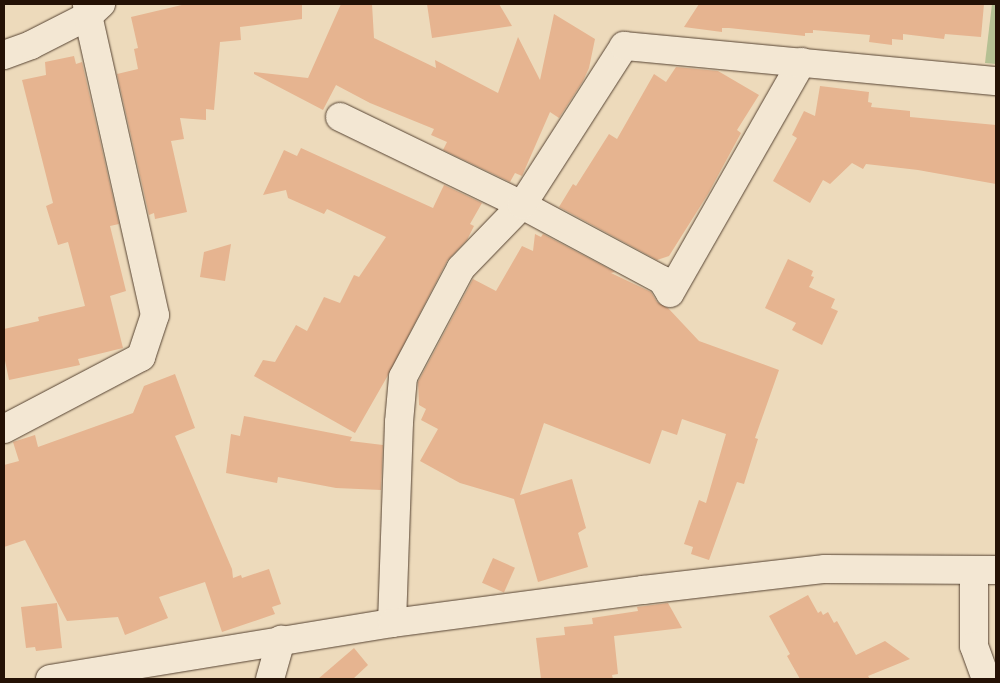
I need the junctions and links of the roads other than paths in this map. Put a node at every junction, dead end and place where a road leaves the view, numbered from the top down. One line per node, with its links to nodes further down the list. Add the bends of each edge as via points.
1 (92, 8): 2 (street, via 31,45); 7 (street, via 155,315 141,356)
2 (4, 55)
3 (802, 62): 4 (street); 6 (street, via 624,46); 6 (street, via 670,293 662,280)
4 (996, 81)
5 (340, 117): 6 (street)
6 (522, 206): 9 (street, via 461,268 403,377)
7 (4, 429)
8 (985, 570): 9 (street, via 825,569); 13 (street, via 974,646)
9 (392, 623): 10 (street)
10 (281, 640): 11 (street); 12 (street)
11 (50, 679)
12 (270, 679)
13 (986, 679)

